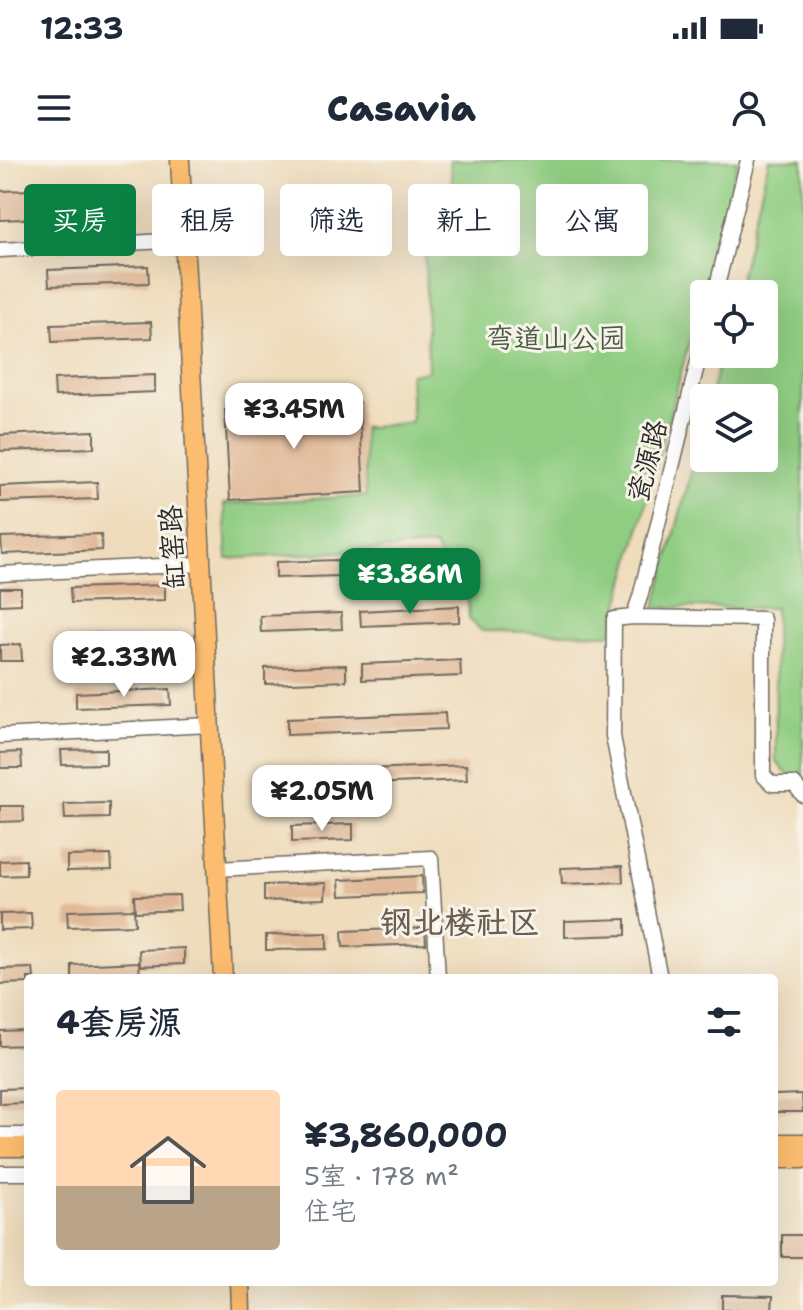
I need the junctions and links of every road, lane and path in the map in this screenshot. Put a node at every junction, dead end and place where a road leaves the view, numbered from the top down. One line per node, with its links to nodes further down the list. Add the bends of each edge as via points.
1 (180, 160): 3 (main road, 缸窑路)
2 (748, 160): 7 (street)
3 (181, 184)
4 (152, 242): 5 (street)
5 (0, 250)
6 (185, 256): 9 (main road, 缸窑路)
7 (718, 280)
8 (696, 368): 11 (street, 瓷源路)
9 (201, 564): 10 (street); 12 (main road, 缸窑路)
10 (0, 574)
11 (633, 617): 14 (street, via 763,619 763,775 772,784 794,784); 18 (street, via 614,619 613,736)
12 (209, 725): 13 (street); 15 (main road, 缸窑路)
13 (0, 736)
14 (803, 795)
15 (217, 869): 16 (main road, 缸窑路); 17 (street, via 431,858)
16 (223, 974)
17 (438, 974)
18 (659, 974)
19 (0, 1135): 20 (street)
20 (24, 1135)
21 (778, 1143): 22 (main road)
22 (803, 1143)
23 (0, 1147): 24 (main road)
24 (24, 1147)
25 (0, 1157): 26 (main road)
26 (24, 1157)
27 (778, 1159): 28 (main road)
28 (803, 1159)
29 (0, 1173): 30 (street)
30 (24, 1173)
31 (240, 1286): 32 (main road)
32 (241, 1310)

